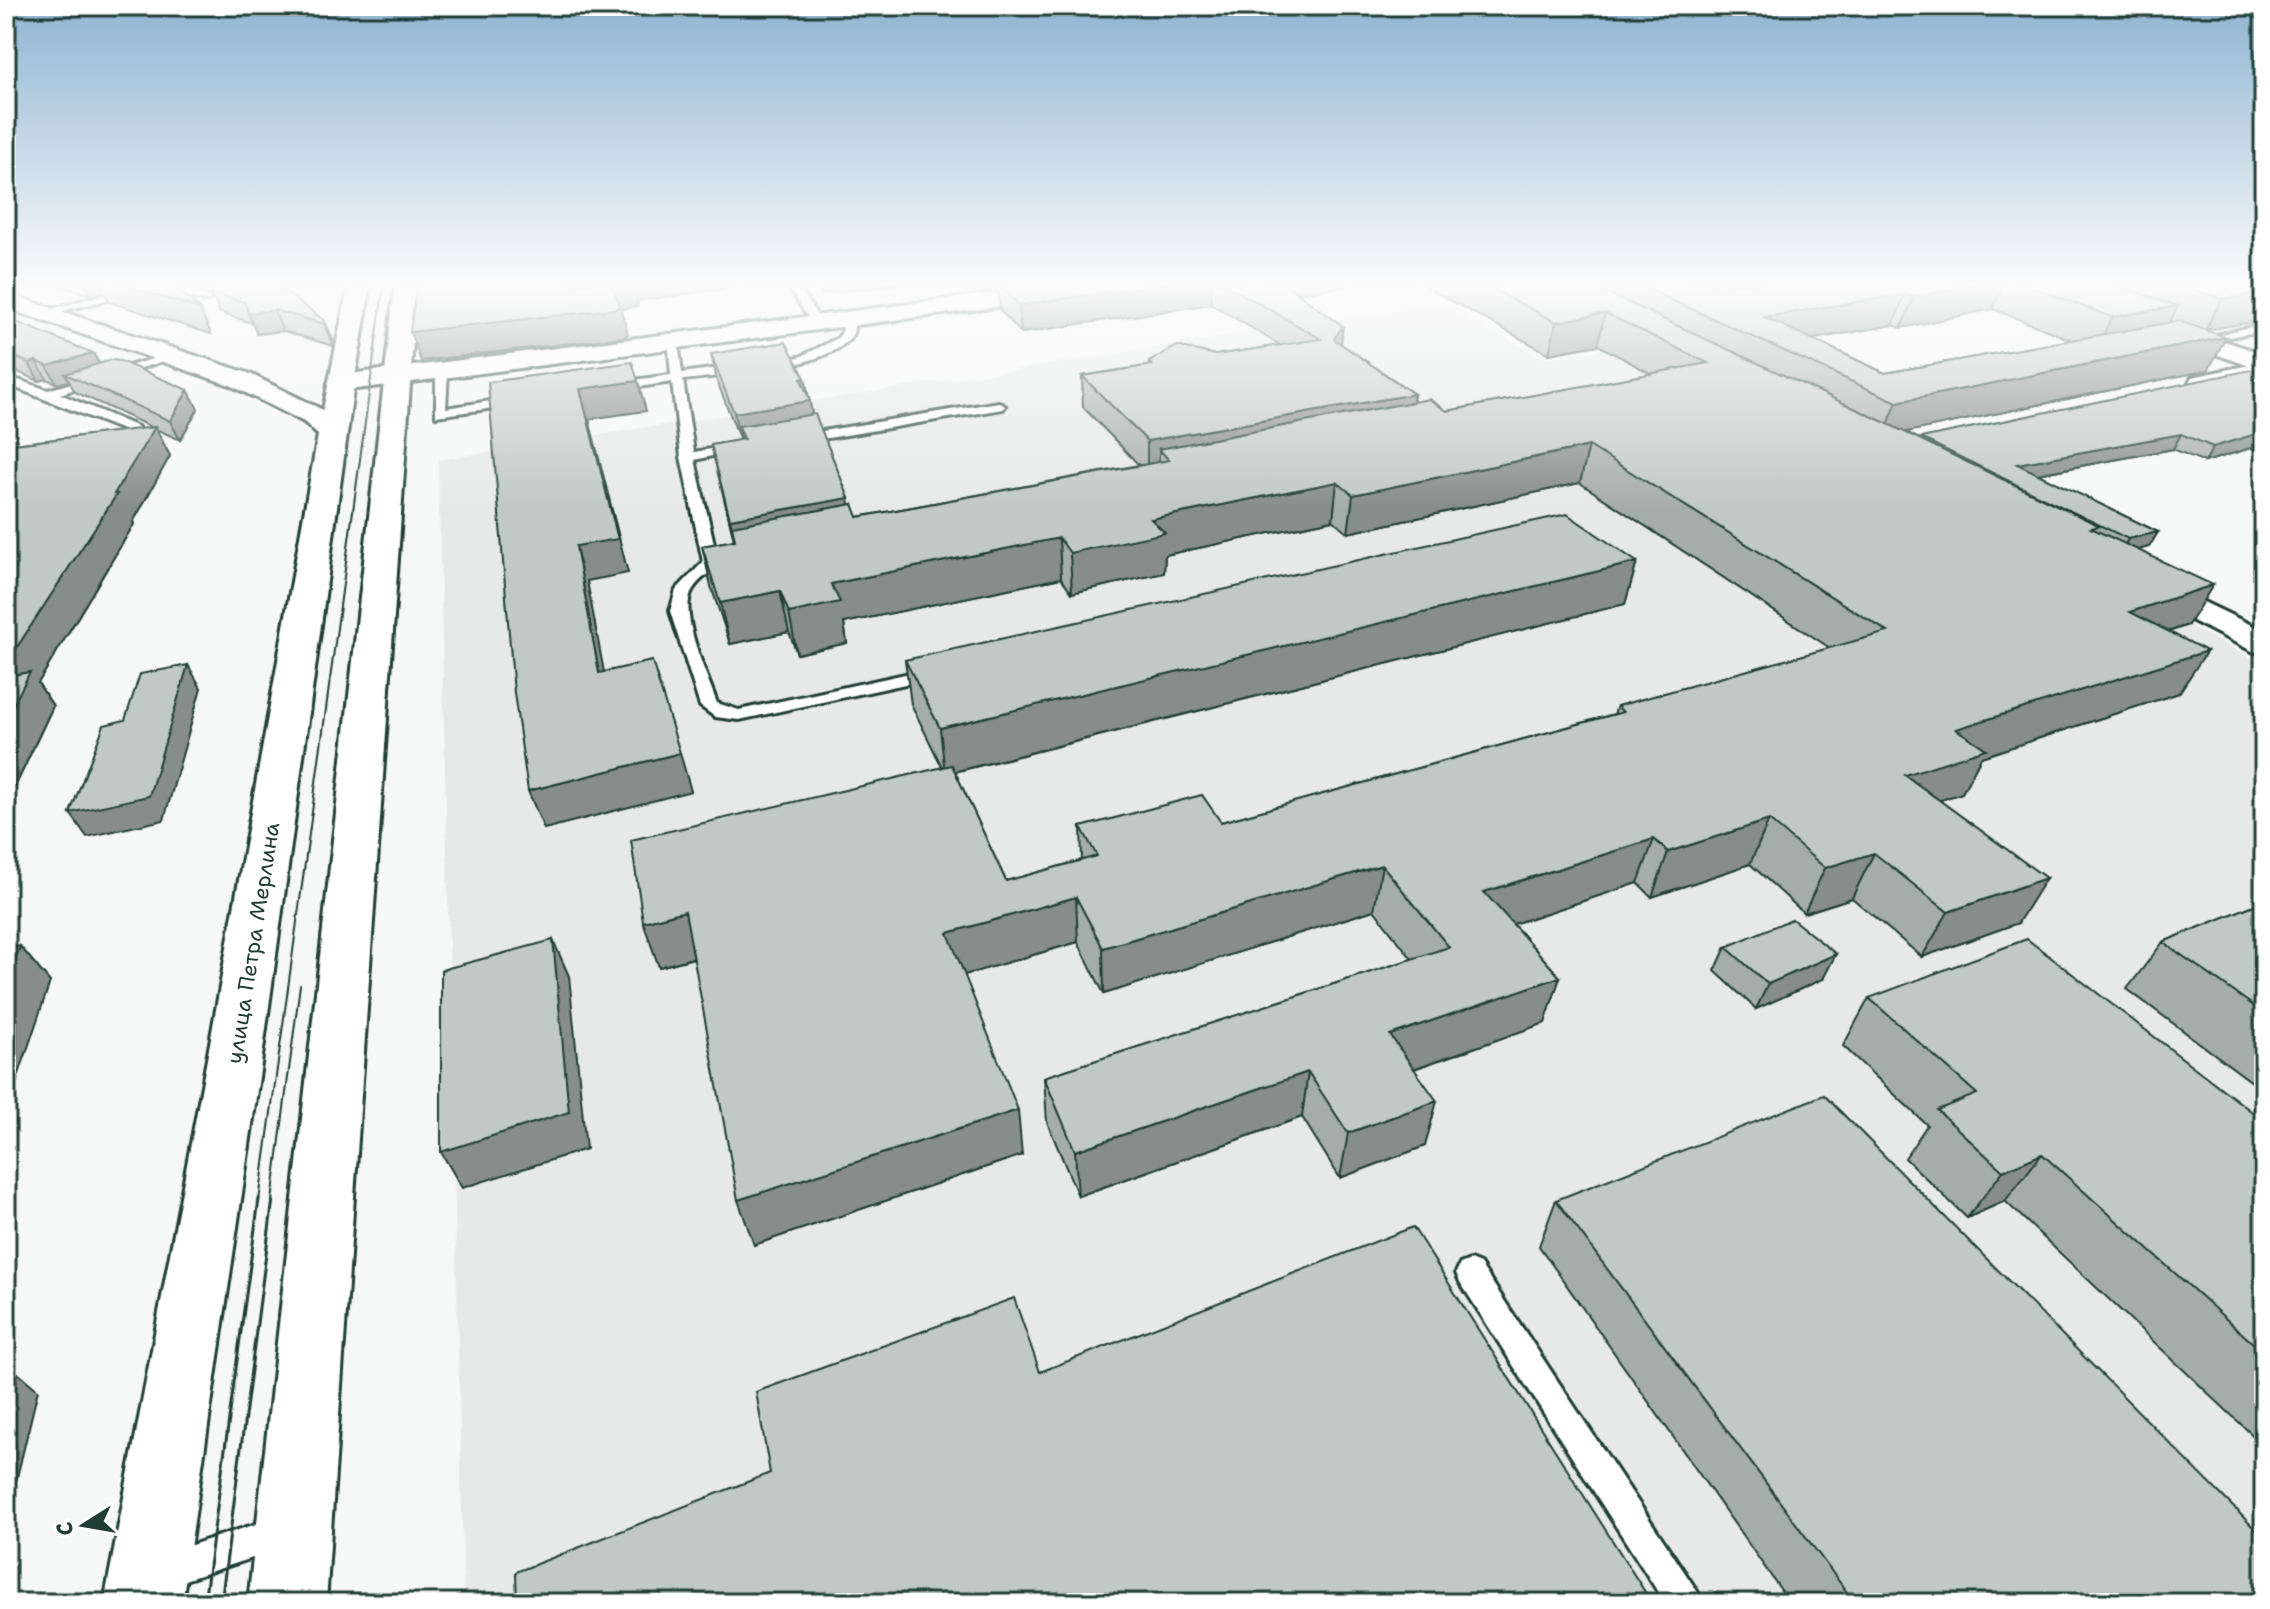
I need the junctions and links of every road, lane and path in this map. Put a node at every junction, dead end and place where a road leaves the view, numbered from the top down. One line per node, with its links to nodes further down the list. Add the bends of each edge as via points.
1 (166, 358): 16 (lane)
2 (179, 358): 11 (main road)
3 (330, 358): 13 (main road, улица Петра Мерлина)
4 (418, 358): 9 (main road)
5 (537, 358): 9 (main road)
6 (674, 358): 10 (lane)
7 (807, 358): 10 (lane)
8 (2264, 369): 14 (street)
9 (420, 373): 13 (main road); 17 (lane, via 440,413); 28 (main road)
10 (677, 377): 15 (lane); 23 (lane)
11 (239, 379): 13 (main road); 20 (main road, via 314,416)
12 (6, 380): 16 (lane)
13 (320, 384): 20 (main road, улица Петра Мерлина)
14 (2175, 388)
15 (598, 389)
16 (48, 394): 19 (lane)
17 (534, 399)
18 (999, 406): 21 (lane)
19 (133, 430)
20 (334, 434): 29 (main road, улица Петра Мерлина)
21 (781, 441)
22 (750, 447): 23 (lane)
23 (688, 457): 26 (lane, via 718,562 686,585 678,597 678,611 709,706 739,715)
24 (2122, 572): 25 (street)
25 (2264, 644)
26 (956, 667)
27 (1470, 1273): 31 (lane)
28 (294, 1529): 29 (lane); 30 (main road)
29 (145, 1589)
30 (287, 1603)
31 (1685, 1603)

